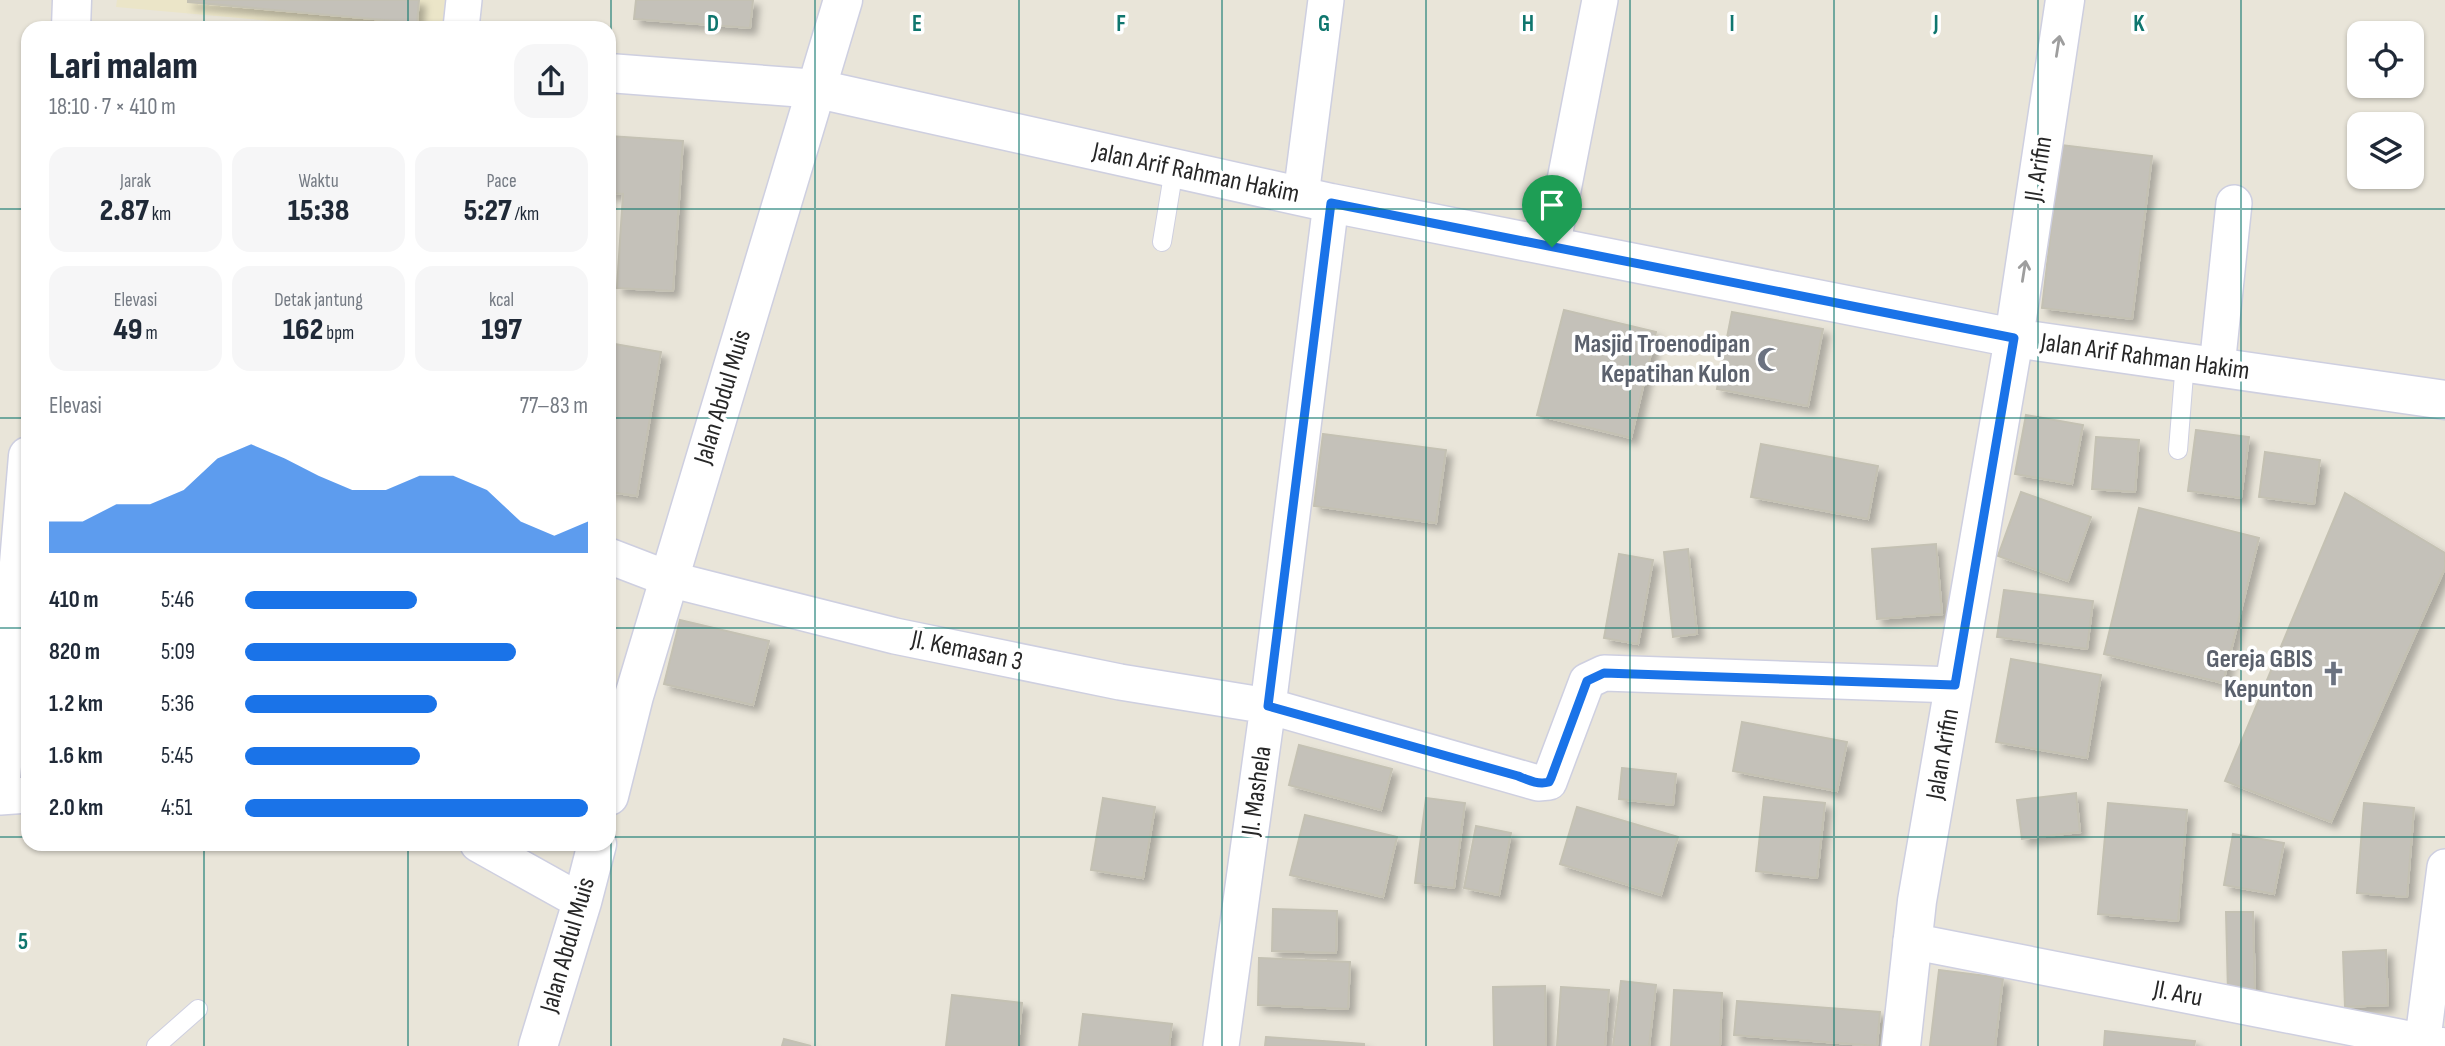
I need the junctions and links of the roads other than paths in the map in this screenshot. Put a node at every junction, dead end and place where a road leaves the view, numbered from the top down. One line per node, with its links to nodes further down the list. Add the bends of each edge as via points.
1 (72, 0): 7 (main road)
2 (464, 0): 8 (street)
3 (844, 0): 10 (main road, Jalan Abdul Muis)
4 (1326, 0): 12 (street, Jl. Mashela)
5 (1600, 0): 15 (street)
6 (2065, 0): 16 (main road, Jl. Arifin, one-way to 6)
7 (71, 21)
8 (462, 21)
9 (616, 74): 10 (main road, Jalan Arif Rahman Hakim)
10 (818, 89): 11 (main road, Jalan Arif Rahman Hakim); 22 (main road, Jalan Abdul Muis)
11 (1174, 169): 12 (main road, Jalan Arif Rahman Hakim); 14 (lane)
12 (1316, 200): 15 (main road, Jalan Arif Rahman Hakim); 25 (street, Jl. Mashela)
13 (2234, 203): 17 (street)
14 (1162, 242)
15 (1552, 247): 16 (main road, Jalan Arif Rahman Hakim)
16 (2014, 338): 17 (main road, Jalan Arif Rahman Hakim); 23 (main road, Jalan Arifin)
17 (2201, 365): 18 (main road, Jalan Arif Rahman Hakim); 19 (lane)
18 (2445, 400)
19 (2178, 450)
20 (21, 526): 24 (main road)
21 (616, 559): 22 (street, Jl. Kemasan 3)
22 (669, 579): 25 (street, Jl. Kemasan 3, via 895,636 1120,682); 26 (main road, Jalan Abdul Muis)
23 (1955, 685): 25 (street, Jl. Kemasan 3, via 1604,673 1587,681 1551,778 1545,783); 34 (main road, Jalan Arifin)
24 (4, 696): 27 (main road)
25 (1268, 706): 39 (street, Jl. Mashela)
26 (616, 768)
27 (0, 790)
28 (21, 795): 29 (street)
29 (0, 796)
30 (491, 851): 33 (street)
31 (595, 851): 33 (main road, Jalan Abdul Muis)
32 (2445, 867): 36 (street)
33 (582, 902): 38 (main road, Jalan Abdul Muis)
34 (1911, 941): 36 (street, Jl. Aru); 40 (main road, Jalan Arifin)
35 (198, 1009): 37 (lane)
36 (2430, 1045)
37 (156, 1046)
38 (538, 1046)
39 (1221, 1046)
40 (1900, 1046)

